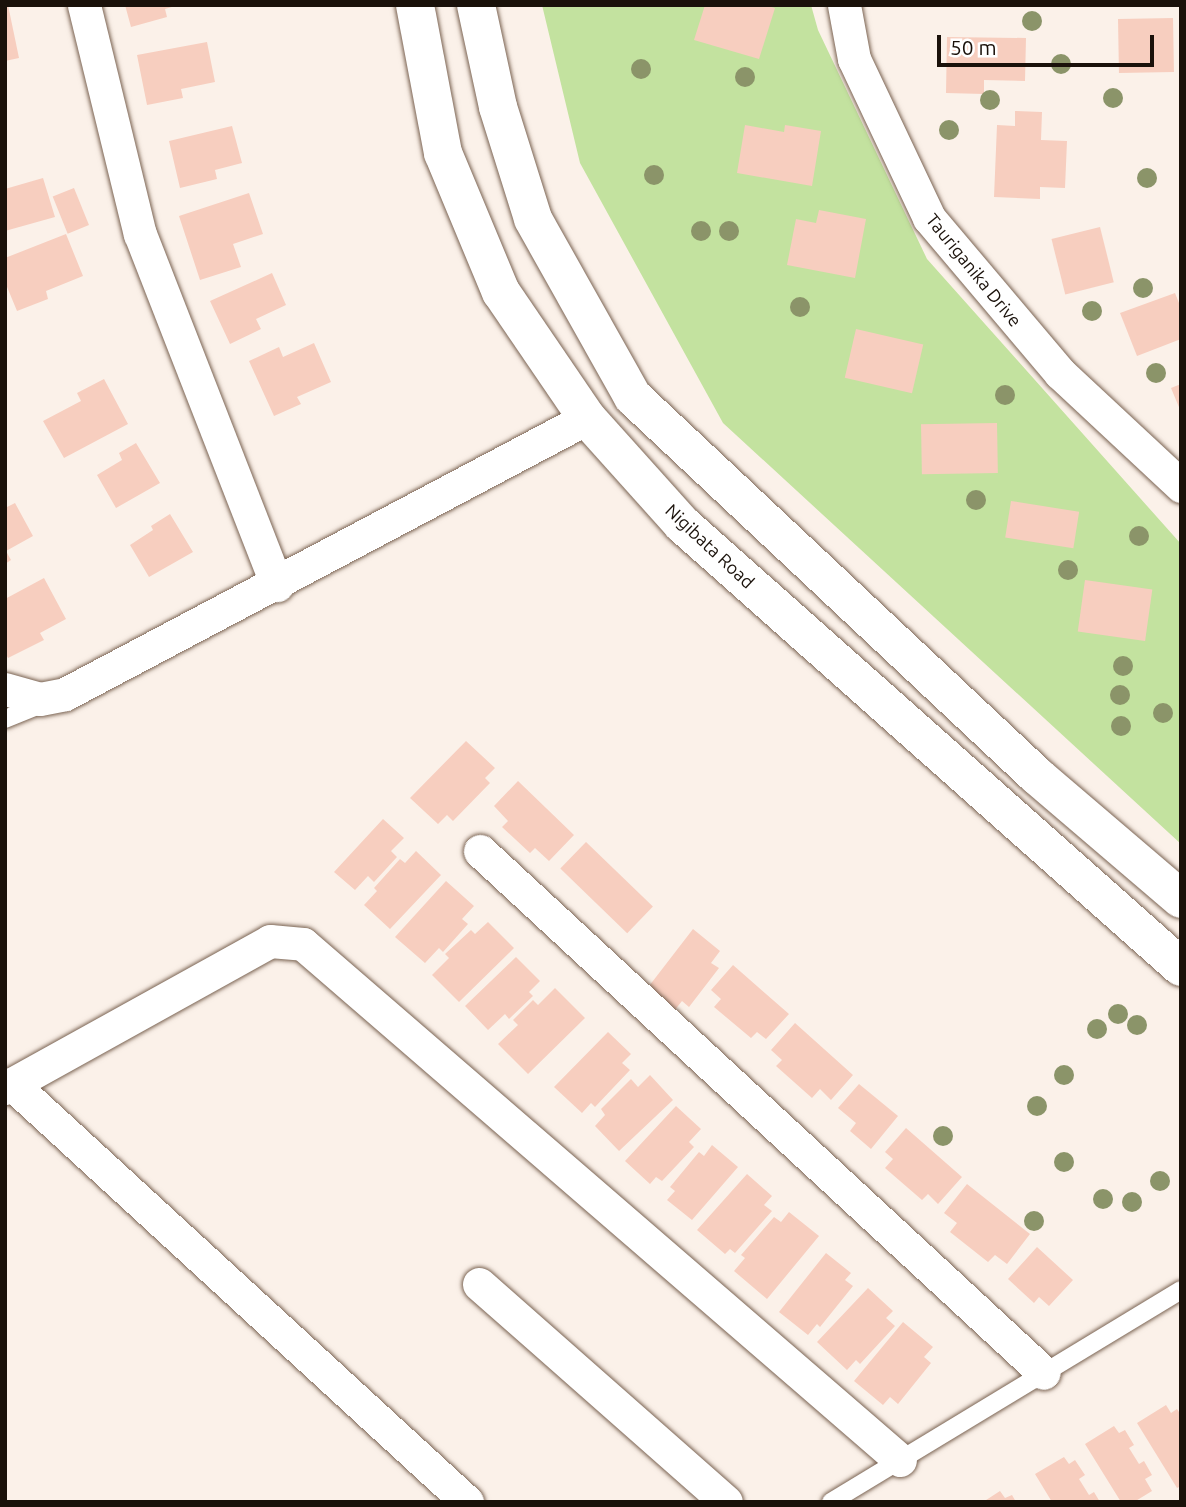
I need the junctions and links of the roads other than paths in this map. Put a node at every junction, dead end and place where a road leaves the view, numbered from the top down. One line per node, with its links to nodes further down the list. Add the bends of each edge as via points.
1 (84, 5): 7 (street, via 140,234)
2 (415, 5): 5 (street, Nigibata Road, via 443,153 501,292)
3 (476, 5): 12 (street, via 498,107 533,219 633,397 1037,776)
4 (844, 5): 6 (street, Tauriganika Drive, via 854,59 929,218 1060,373)
5 (587, 418): 7 (street); 13 (street, Nigibata Road, via 682,524)
6 (1181, 486)
7 (277, 584): 9 (street)
8 (5, 689): 9 (street, via 40,699)
9 (65, 694): 10 (lane)
10 (5, 719)
11 (480, 851): 17 (street)
12 (1181, 899)
13 (1181, 967)
14 (9, 1086): 18 (street, via 270,941 303,944); 19 (street)
15 (479, 1284): 20 (street)
16 (1181, 1290): 17 (lane)
17 (1044, 1373): 18 (lane)
18 (900, 1460): 21 (lane)
19 (467, 1502)
20 (726, 1502)
21 (831, 1502)

